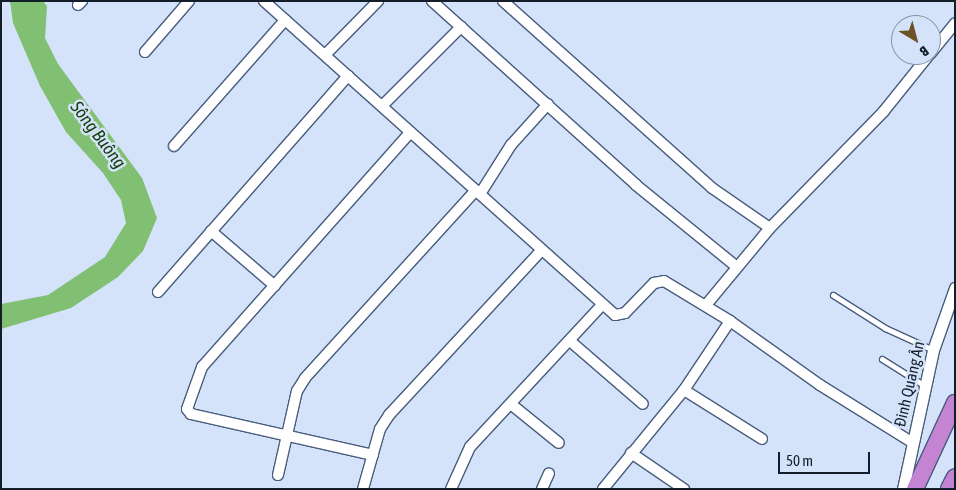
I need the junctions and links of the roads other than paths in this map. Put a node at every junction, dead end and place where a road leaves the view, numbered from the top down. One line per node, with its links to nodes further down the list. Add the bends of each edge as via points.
1 (190, 1): 10 (street)
2 (264, 1): 6 (street)
3 (378, 1): 11 (street)
4 (432, 1): 8 (street)
5 (503, 1): 19 (street, via 712,188)
6 (285, 20): 11 (street); 17 (street)
7 (955, 23): 9 (street)
8 (461, 27): 14 (street); 15 (street)
9 (941, 40)
10 (145, 52)
11 (325, 55): 13 (street)
12 (921, 65): 19 (street, via 884,110)
13 (348, 76): 15 (street); 20 (street)
14 (548, 104): 18 (street, via 511,145); 22 (street, via 636,185)
15 (382, 106): 16 (street)
16 (411, 132): 18 (street); 23 (street)
17 (174, 146)
18 (478, 192): 21 (street); 38 (street, via 305,378 297,391)
19 (770, 228): 22 (street)
20 (212, 231): 23 (street); 25 (street)
21 (540, 250): 27 (street); 43 (street, via 398,404 380,429)
22 (737, 267): 28 (street)
23 (275, 286): 38 (street, via 202,367 187,413)
24 (955, 288): 31 (street, Đinh Quang Ân)
25 (158, 292)
26 (833, 295): 31 (lane, via 885,328)
27 (602, 305): 28 (street, via 617,317 621,316 661,280); 30 (street)
28 (706, 305): 29 (street)
29 (730, 321): 34 (street); 41 (street, via 820,385)
30 (570, 341): 36 (street); 37 (street)
31 (933, 350): 33 (street, Đinh Quang Ân)
32 (882, 359): 33 (lane)
33 (925, 386): 41 (street, Đinh Quang Ân)
34 (684, 390): 39 (street); 42 (street)
35 (955, 403): 53 (highway)
36 (643, 404)
37 (512, 405): 40 (street); 48 (street, via 470,447)
38 (288, 436): 43 (street); 45 (street)
39 (762, 439)
40 (559, 443)
41 (913, 443): 52 (street, Đinh Quang Ân)
42 (632, 453): 50 (street); 51 (street)
43 (373, 455): 47 (street)
44 (549, 473): 49 (street)
45 (278, 475)
46 (955, 477): 54 (highway)
47 (363, 489)
48 (451, 489)
49 (542, 489)
50 (603, 489)
51 (684, 489)
52 (903, 489)
53 (914, 489)
54 (949, 489)

